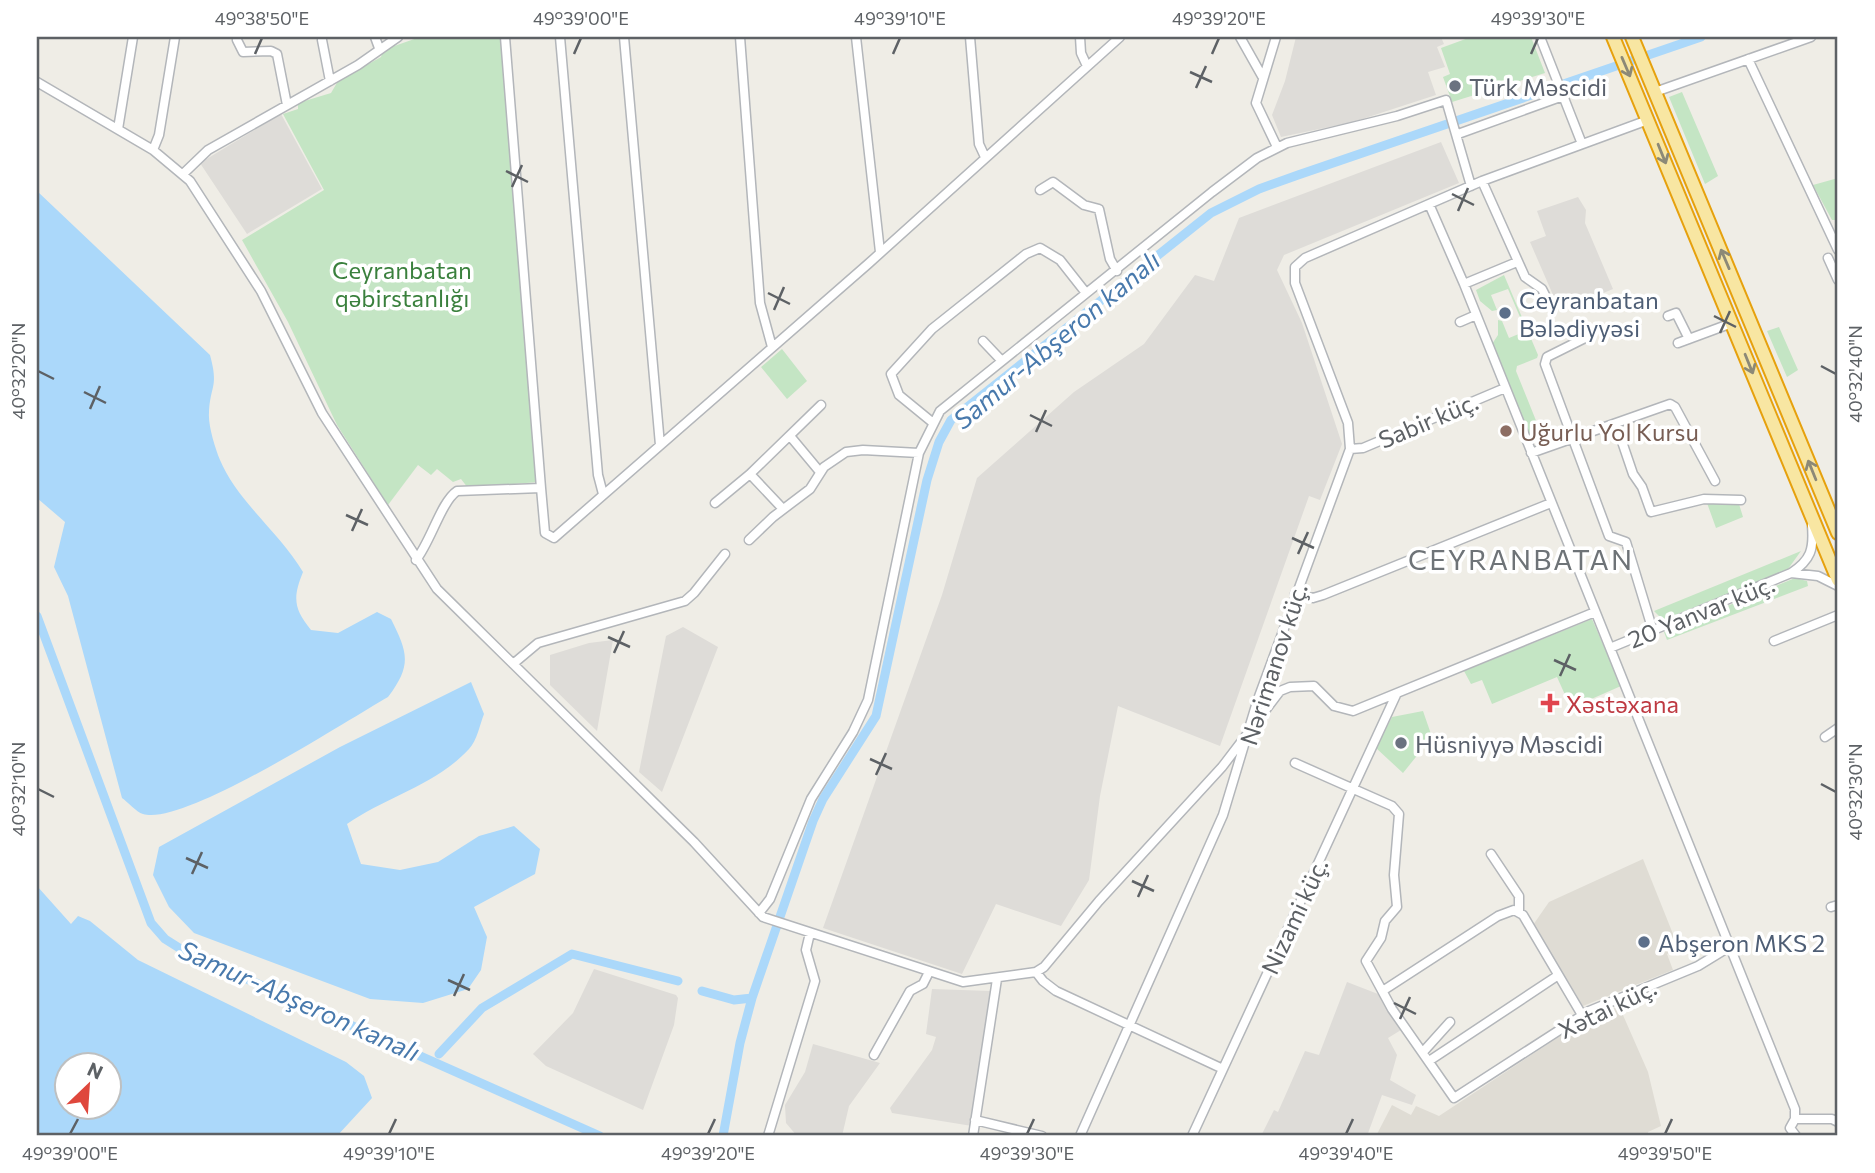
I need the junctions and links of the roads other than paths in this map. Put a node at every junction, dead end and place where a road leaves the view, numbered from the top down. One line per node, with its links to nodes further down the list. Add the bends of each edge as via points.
1 (133, 37): 31 (street)
2 (175, 37): 35 (street)
3 (375, 37): 21 (street)
4 (398, 37): 21 (street)
5 (505, 37): 76 (street)
6 (560, 37): 77 (street)
7 (624, 37): 69 (street)
8 (740, 37): 61 (street, via 760,303)
9 (856, 37): 45 (street)
10 (970, 37): 36 (street, via 979,144)
11 (1080, 37): 23 (street)
12 (1120, 37): 23 (street)
13 (1240, 37): 24 (street)
14 (1276, 37): 24 (street)
15 (1540, 37): 28 (street)
16 (1632, 37): 27 (highway)
17 (1811, 37): 22 (street)
18 (237, 40): 29 (street, via 243,52 277,54)
19 (322, 40): 25 (street)
20 (1615, 41): 30 (highway, one-way to 30)
21 (379, 48): 25 (street)
22 (1748, 59): 27 (street); 43 (street)
23 (1087, 66): 36 (street)
24 (1262, 76): 34 (street, via 1256,103)
25 (330, 80): 29 (street)
26 (37, 82): 31 (street)
27 (1654, 87): 83 (highway, one-way to 27)
28 (1562, 95): 32 (street); 33 (street)
29 (287, 105): 37 (street, via 208,150)
30 (1648, 120): 33 (street, Nərimanov küç.); 56 (highway, one-way to 56)
31 (118, 129): 35 (street)
32 (1458, 134): 34 (street, via 1446,100); 39 (street)
33 (1582, 144): 38 (street, Nərimanov küç.)
34 (1277, 147): 48 (street, via 1212,192)
35 (153, 150): 37 (street)
36 (985, 157): 45 (street)
37 (183, 174): 86 (street, via 237,251 322,413)
38 (1482, 181): 39 (street, Nərimanov küç.); 47 (street)
39 (1471, 186): 41 (street, Nərimanov küç.)
40 (1040, 190): 48 (street, via 1053,182 1084,205 1099,209)
41 (1429, 204): 50 (street); 70 (street, Nərimanov küç., via 1305,258 1295,267 1295,283 1348,423)
42 (1838, 226): 43 (street)
43 (1828, 229): 44 (street)
44 (1838, 250)
45 (880, 252): 61 (street)
46 (1828, 258): 49 (street)
47 (1517, 262): 50 (street); 52 (street)
48 (1117, 271): 51 (street)
49 (1838, 280)
50 (1464, 284): 53 (street)
51 (1086, 293): 62 (street); 65 (street, via 1060,260 1040,248 1026,254 932,329 891,374 899,395)
52 (1548, 301)
53 (1476, 315): 55 (street); 63 (street)
54 (1668, 316): 58 (street, via 1676,313)
55 (1460, 322)
56 (1732, 323): 58 (street); 82 (highway, one-way to 82)
57 (1589, 336): 68 (street, via 1544,360)
58 (1689, 339): 60 (street)
59 (983, 341): 62 (street)
60 (1678, 343)
61 (772, 347): 69 (street)
62 (1001, 360): 65 (street)
63 (1505, 388): 70 (street, Sabir küç., via 1363,448); 72 (street)
64 (821, 405): 67 (street)
65 (932, 422): 71 (street)
66 (1616, 424): 68 (street); 75 (street, via 1673,405); 78 (street, via 1651,512 1704,499)
67 (790, 436): 73 (street); 74 (street)
68 (1573, 439): 72 (street); 93 (street, via 1609,536 1626,542)
69 (660, 445): 77 (street)
70 (1350, 449): 90 (street, Nərimanov küç.)
71 (919, 453): 73 (street, via 853,450); 105 (street, via 868,700 811,799 770,899)
72 (1531, 453): 80 (street)
73 (820, 472): 81 (street, via 810,489)
74 (750, 474): 79 (street); 81 (street)
75 (1715, 481)
76 (541, 488): 77 (street, via 549,537 561,533); 86 (street, via 453,493)
77 (603, 494)
78 (1741, 500)
79 (715, 503)
80 (1551, 503): 90 (street, via 1323,595); 91 (street)
81 (783, 509): 84 (street)
82 (1812, 516): 87 (street, via 1812,551); 88 (highway)
83 (1838, 533)
84 (749, 540)
85 (725, 554): 96 (street, via 685,601 538,643)
86 (416, 560): 96 (street, via 446,600)
87 (1791, 573): 89 (street, via 1818,576); 93 (street, 20 Yanvar küç.)
88 (1838, 580)
89 (1838, 586)
90 (1295, 594): 99 (street, Nərimanov küç.)
91 (1595, 612): 95 (street); 97 (street)
92 (1838, 615): 94 (street)
93 (1653, 631): 95 (street, 20 Yanvar küç.)
94 (1774, 641)
95 (1610, 648): 107 (street)
96 (513, 664): 105 (street, via 694,842)
97 (1396, 695): 99 (street, via 1353,711 1334,706 1314,686 1290,687 1272,699); 102 (street, Nizami küç.)
98 (1838, 728): 100 (street)
99 (1248, 732): 109 (street, via 1222,767); 115 (street, Nərimanov küç., via 1223,815)
100 (1825, 737)
101 (1295, 763): 102 (street)
102 (1353, 790): 112 (street, via 1392,806 1399,814 1397,907 1366,961); 119 (street, Nizami küç.)
103 (1491, 854): 104 (street, via 1518,896)
104 (1519, 912): 110 (street); 112 (street, via 1498,916)
105 (759, 913): 106 (street)
106 (810, 933): 108 (street); 123 (street, via 806,950 815,981)
107 (1729, 947): 113 (street, Xətai küç., via 1698,966); 120 (street)
108 (929, 972): 111 (street, via 963,982); 117 (street, via 923,984 909,991)
109 (1036, 972): 111 (street); 115 (street, via 1056,991)
110 (1558, 976): 113 (street); 118 (street)
111 (997, 979): 121 (street)
112 (1384, 990): 116 (street)
113 (1582, 1015): 118 (street, Xətai küç., via 1454,1098)
114 (1450, 1022): 116 (street)
115 (1129, 1024): 119 (street); 126 (street, Nərimanov küç.)
116 (1423, 1052): 118 (street)
117 (874, 1055)
118 (1429, 1061)
119 (1223, 1069): 127 (street, Nizami küç.)
120 (1795, 1119): 122 (street); 128 (street, via 1790,1128)
121 (975, 1120): 124 (street); 125 (street)
122 (1838, 1122)
123 (768, 1136)
124 (973, 1136)
125 (1042, 1136)
126 (1080, 1136)
127 (1192, 1136)
128 (1796, 1136)

